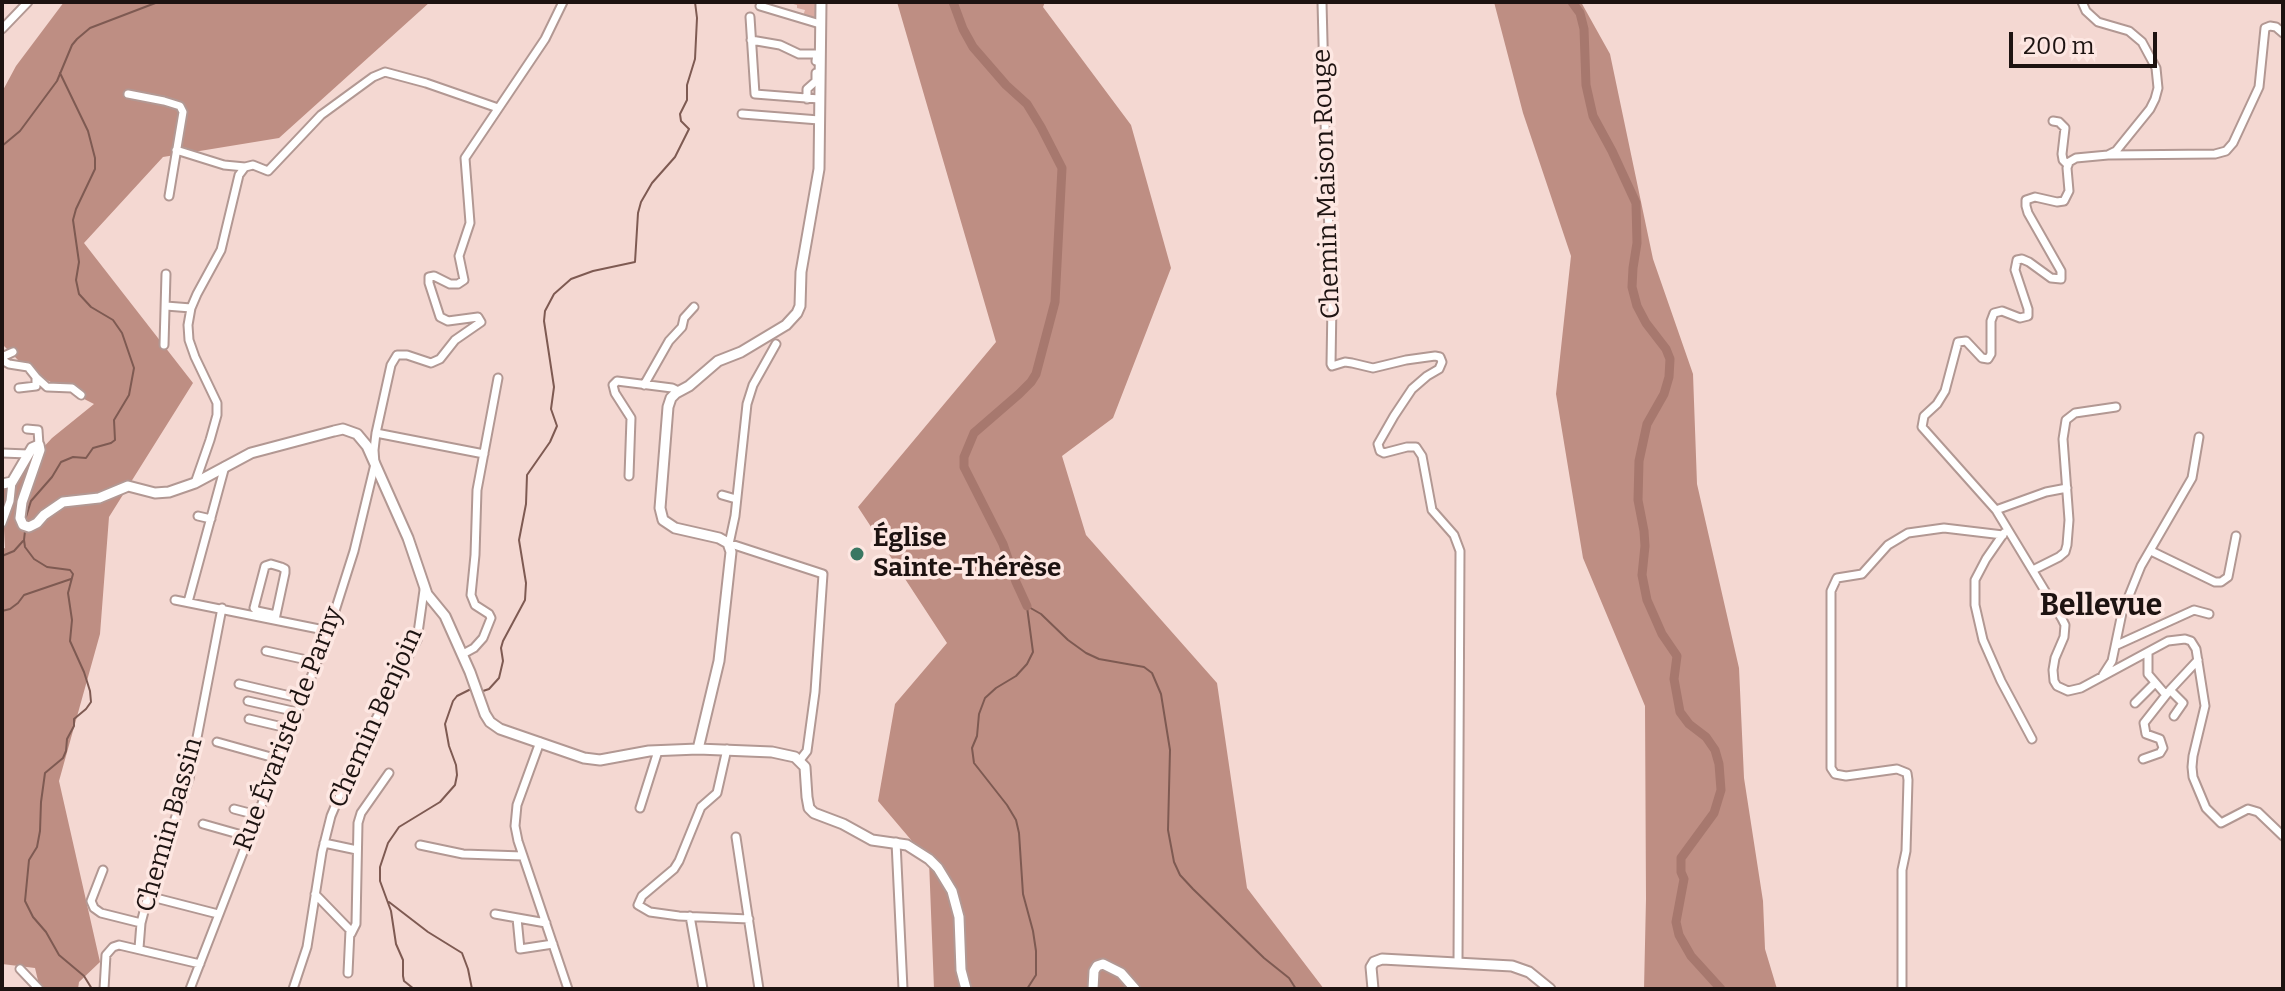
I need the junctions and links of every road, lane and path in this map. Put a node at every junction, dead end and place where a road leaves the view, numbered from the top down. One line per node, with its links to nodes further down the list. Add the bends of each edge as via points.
1 (28, 2): 9 (street)
2 (563, 2): 15 (street)
3 (821, 2): 8 (main road)
4 (1322, 2): 124 (street, Chemin Maison Rouge, via 1332,366 1345,362 1373,368 1435,356 1442,362 1412,389 1378,444 1384,453 1416,447 1432,510 1454,535 1460,551)
5 (2082, 2): 20 (street, via 2098,22 2138,37 2156,68 2158,88 2150,109 2120,148)
6 (760, 6): 8 (street)
7 (750, 17): 11 (street)
8 (820, 24): 14 (main road)
9 (2, 29)
10 (2283, 33): 20 (street, via 2265,28 2259,87 2226,151)
11 (751, 40): 13 (street, via 755,94); 13 (street, via 817,54 816,81 807,89)
12 (128, 94): 19 (street, via 180,106)
13 (807, 99): 14 (street)
14 (819, 99): 17 (main road)
15 (498, 108): 22 (street, via 385,72 321,115 268,171); 42 (street, Rue Évariste de Parny, via 465,158 470,223 459,256 464,280 450,284 429,277 440,317 478,317 481,322 431,363 397,355)
16 (742, 114): 17 (street)
17 (819, 120): 36 (main road, via 819,169 797,313 765,339 718,361)
18 (2053, 121): 21 (street, via 2065,128 2062,154)
19 (176, 150): 22 (street); 23 (street)
20 (2108, 155): 21 (street, via 2076,158)
21 (2068, 165): 56 (street, via 2064,201 2026,200 2061,279 2017,260 2028,316 1994,313 1988,359 1966,341 1958,342 1945,391 1922,419 1924,431)
22 (245, 167): 27 (street, via 221,250)
23 (169, 196)
24 (166, 274): 25 (street)
25 (166, 306): 27 (street); 29 (street)
26 (694, 307): 34 (street)
27 (191, 308): 52 (street, via 189,340 217,403)
28 (776, 344): 55 (street, via 747,404)
29 (164, 345)
30 (13, 352): 31 (street)
31 (2, 359): 32 (street, via 28,367)
32 (36, 377): 35 (street, via 35,387); 37 (street, via 47,387 72,388)
33 (498, 378): 47 (street)
34 (644, 385): 36 (street); 50 (street, via 613,385 631,418)
35 (19, 388)
36 (678, 391): 62 (main road, via 668,407 661,515 675,528)
37 (81, 395)
38 (2092, 399): 40 (street)
39 (2116, 407): 40 (street)
40 (2092, 411): 53 (street, via 2075,413 2064,425)
41 (27, 429): 44 (street, via 38,430)
42 (376, 433): 47 (street); 48 (street, Rue Évariste de Parny)
43 (2199, 437): 63 (street, via 2192,478)
44 (39, 445): 46 (main road); 52 (main road, via 22,502 20,518 26,526 35,525 63,502 99,498 128,486 162,493)
45 (2, 453): 46 (street)
46 (28, 454): 51 (main road)
47 (484, 454): 75 (street, via 471,595 491,621 483,638)
48 (375, 464): 49 (main road, via 363,439 343,429 251,453); 65 (main road); 71 (street, Rue Évariste de Parny)
49 (225, 466): 52 (main road); 58 (street)
50 (629, 476)
51 (7, 483): 59 (street, via 10,501)
52 (195, 483)
53 (2067, 488): 56 (street); 64 (street, via 2065,552)
54 (722, 495): 55 (street)
55 (736, 499): 62 (street)
56 (1996, 510): 60 (street)
57 (198, 516): 58 (street)
58 (211, 519): 67 (street)
59 (2, 523)
60 (2005, 531): 64 (street); 89 (street, via 1975,580 1975,605 1983,640); 141 (street, via 1944,528 1908,533 1888,545 1862,574 1837,578 1831,591 1831,768 1846,776 1897,769 1907,773)
61 (2236, 536): 63 (street, via 2228,577 2221,582)
62 (728, 544): 92 (main road, via 719,661); 97 (street, via 823,574 812,718 807,751)
63 (2151, 551): 72 (street, via 2125,603)
64 (2033, 570): 78 (street, via 2065,625 2054,681 2068,691)
65 (425, 588): 75 (main road); 107 (street, Chemin Benjoin, via 417,640 355,759)
66 (175, 600): 67 (street)
67 (188, 602): 68 (street)
68 (222, 608): 70 (street); 113 (street, Chemin Bassin, via 189,779)
69 (2209, 614): 72 (street, via 2194,610)
70 (275, 617): 70 (street, via 285,569 271,564 265,566 254,608); 71 (street)
71 (329, 631): 77 (street, Rue Évariste de Parny)
72 (2117, 645): 78 (street)
73 (266, 651): 77 (street)
74 (2148, 653): 76 (street, via 2168,641 2185,639 2194,644); 78 (street); 79 (street, via 2148,674)
75 (463, 654): 91 (main road, via 490,722)
76 (2198, 660): 81 (street); 103 (street, via 2205,706 2192,767 2206,808 2221,823 2248,809 2258,812)
77 (316, 662): 82 (street, Rue Évariste de Parny)
78 (2099, 679)
79 (2155, 683): 81 (street); 84 (street)
80 (239, 684): 82 (street)
81 (2168, 693): 86 (street, via 2183,703); 96 (street, via 2144,728 2160,739 2163,748)
82 (303, 699): 85 (street, Rue Évariste de Parny)
83 (248, 701): 85 (street)
84 (2135, 703)
85 (297, 712): 88 (street, Rue Évariste de Parny)
86 (2174, 716)
87 (249, 719): 88 (street)
88 (291, 729): 95 (street, Rue Évariste de Parny)
89 (2032, 739)
90 (217, 742): 95 (street)
91 (540, 742): 94 (main road, via 600,760); 110 (street, via 517,805 515,826)
92 (698, 749): 93 (main road); 94 (main road)
93 (727, 749): 97 (main road); 116 (street, via 717,793 701,807 679,861 638,905 650,912)
94 (658, 751): 99 (street)
95 (278, 759): 101 (street, Rue Évariste de Parny)
96 (2143, 759)
97 (800, 760): 106 (main road, via 814,813 863,837)
98 (389, 773): 109 (street, via 359,818)
99 (640, 808)
100 (234, 809): 101 (street)
101 (257, 815): 104 (street, Rue Évariste de Parny)
102 (203, 824): 104 (street)
103 (2283, 836)
104 (249, 837): 114 (street, Rue Évariste de Parny)
105 (736, 837): 118 (street)
106 (896, 842): 135 (street); 136 (main road, via 929,859 952,891)
107 (324, 843): 109 (street); 112 (street, Chemin Benjoin)
108 (420, 845): 110 (street, via 463,854)
109 (357, 850): 121 (street, via 356,924)
110 (523, 856): 120 (street)
111 (103, 870): 119 (street, via 91,901 94,908)
112 (315, 894): 121 (street); 131 (street, Chemin Benjoin, via 307,947)
113 (148, 896): 114 (street); 119 (street, Chemin Bassin)
114 (218, 914): 125 (street, Rue Évariste de Parny)
115 (495, 914): 117 (street)
116 (690, 916): 118 (street); 133 (street)
117 (517, 918): 120 (street); 122 (street, via 520,949)
118 (749, 919): 134 (street)
119 (141, 923): 123 (street, Chemin Bassin)
120 (546, 923): 122 (street)
121 (351, 934): 127 (street)
122 (553, 944): 132 (street)
123 (139, 948): 125 (street); 129 (street, via 119,945 109,951)
124 (1458, 963): 139 (main road, via 1377,960 1371,967); 140 (main road, via 1512,966)
125 (200, 964): 130 (street, Rue Évariste de Parny)
126 (20, 969): 128 (street)
127 (348, 973)
128 (39, 989)
129 (104, 989)
130 (190, 989)
131 (293, 989)
132 (568, 989)
133 (703, 989)
134 (759, 989)
135 (903, 989)
136 (966, 989)
137 (1093, 989): 138 (main road, via 1094,971 1103,964)
138 (1135, 989)
139 (1373, 989)
140 (1550, 989)
141 (1902, 989)

